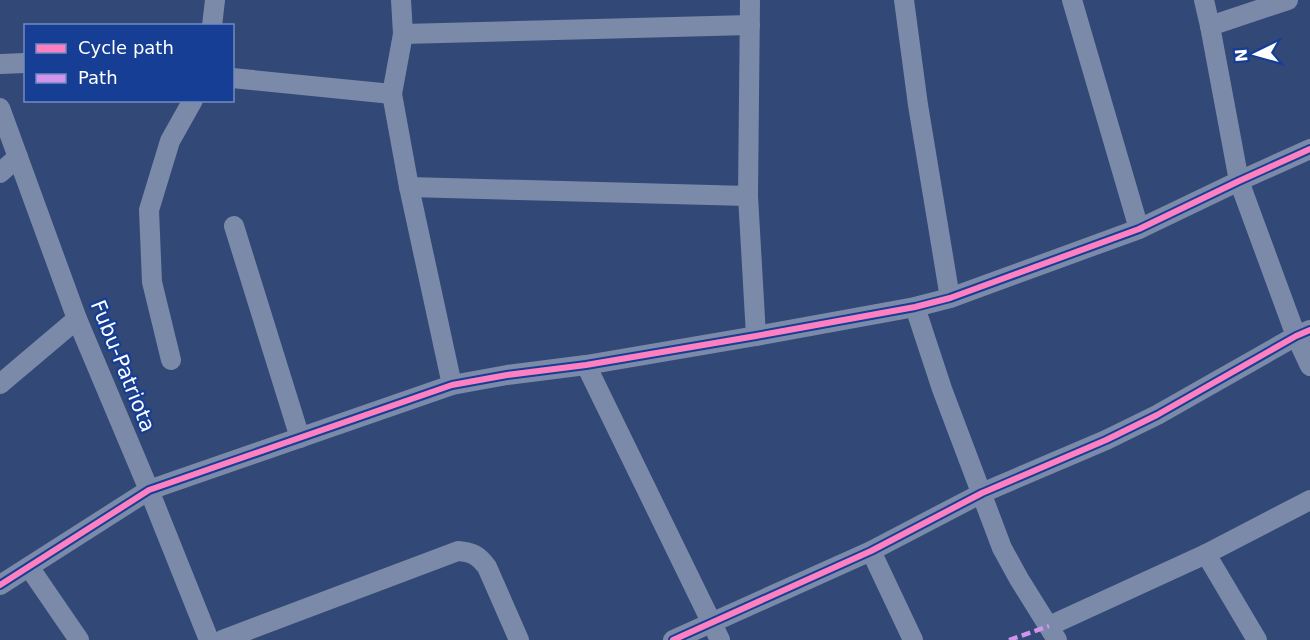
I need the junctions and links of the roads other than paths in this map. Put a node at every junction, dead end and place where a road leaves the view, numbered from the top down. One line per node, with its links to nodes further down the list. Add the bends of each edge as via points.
1 (215, 0): 8 (street)
2 (401, 0): 11 (street)
3 (750, 0): 9 (street)
4 (904, 0): 26 (street)
5 (1072, 0): 25 (street)
6 (1204, 0): 10 (street)
7 (1288, 0): 10 (street)
8 (212, 24)
9 (750, 25): 11 (street); 23 (street)
10 (1210, 26): 21 (street)
11 (403, 34): 15 (street)
12 (24, 63): 13 (street)
13 (0, 64)
14 (234, 78): 15 (street)
15 (392, 94): 22 (street)
16 (192, 102): 31 (street, via 170,141 149,210 152,282)
17 (0, 108): 19 (street, Fubu-Patriota)
18 (1310, 149): 21 (street)
19 (18, 157): 20 (street); 28 (street, Fubu-Patriota)
20 (0, 173)
21 (1239, 181): 25 (street); 29 (street)
22 (409, 187): 23 (street); 35 (street)
23 (748, 196): 30 (street)
24 (234, 226): 36 (street)
25 (1140, 229): 26 (street)
26 (950, 298): 27 (street)
27 (915, 307): 30 (street); 38 (street)
28 (77, 319): 34 (street); 37 (street, Fubu-Patriota)
29 (1303, 333): 33 (street); 38 (street, via 1157,415)
30 (756, 336): 32 (street)
31 (171, 360)
32 (586, 364): 35 (street); 44 (street)
33 (1310, 366)
34 (0, 384)
35 (452, 385): 36 (street)
36 (300, 438): 37 (street)
37 (149, 490): 42 (street); 47 (street, Fubu-Patriota)
38 (982, 493): 40 (street); 45 (street, via 1007,560)
39 (1310, 500): 41 (street)
40 (871, 551): 44 (street); 51 (street)
41 (1206, 554): 45 (street); 52 (street)
42 (29, 567): 43 (street); 46 (street)
43 (0, 585)
44 (716, 631): 50 (street)
45 (1053, 633)
46 (78, 640)
47 (209, 640)
48 (222, 640): 49 (street, via 458,551 471,552 487,567)
49 (519, 640)
50 (673, 640)
51 (913, 640)
52 (1257, 640)

